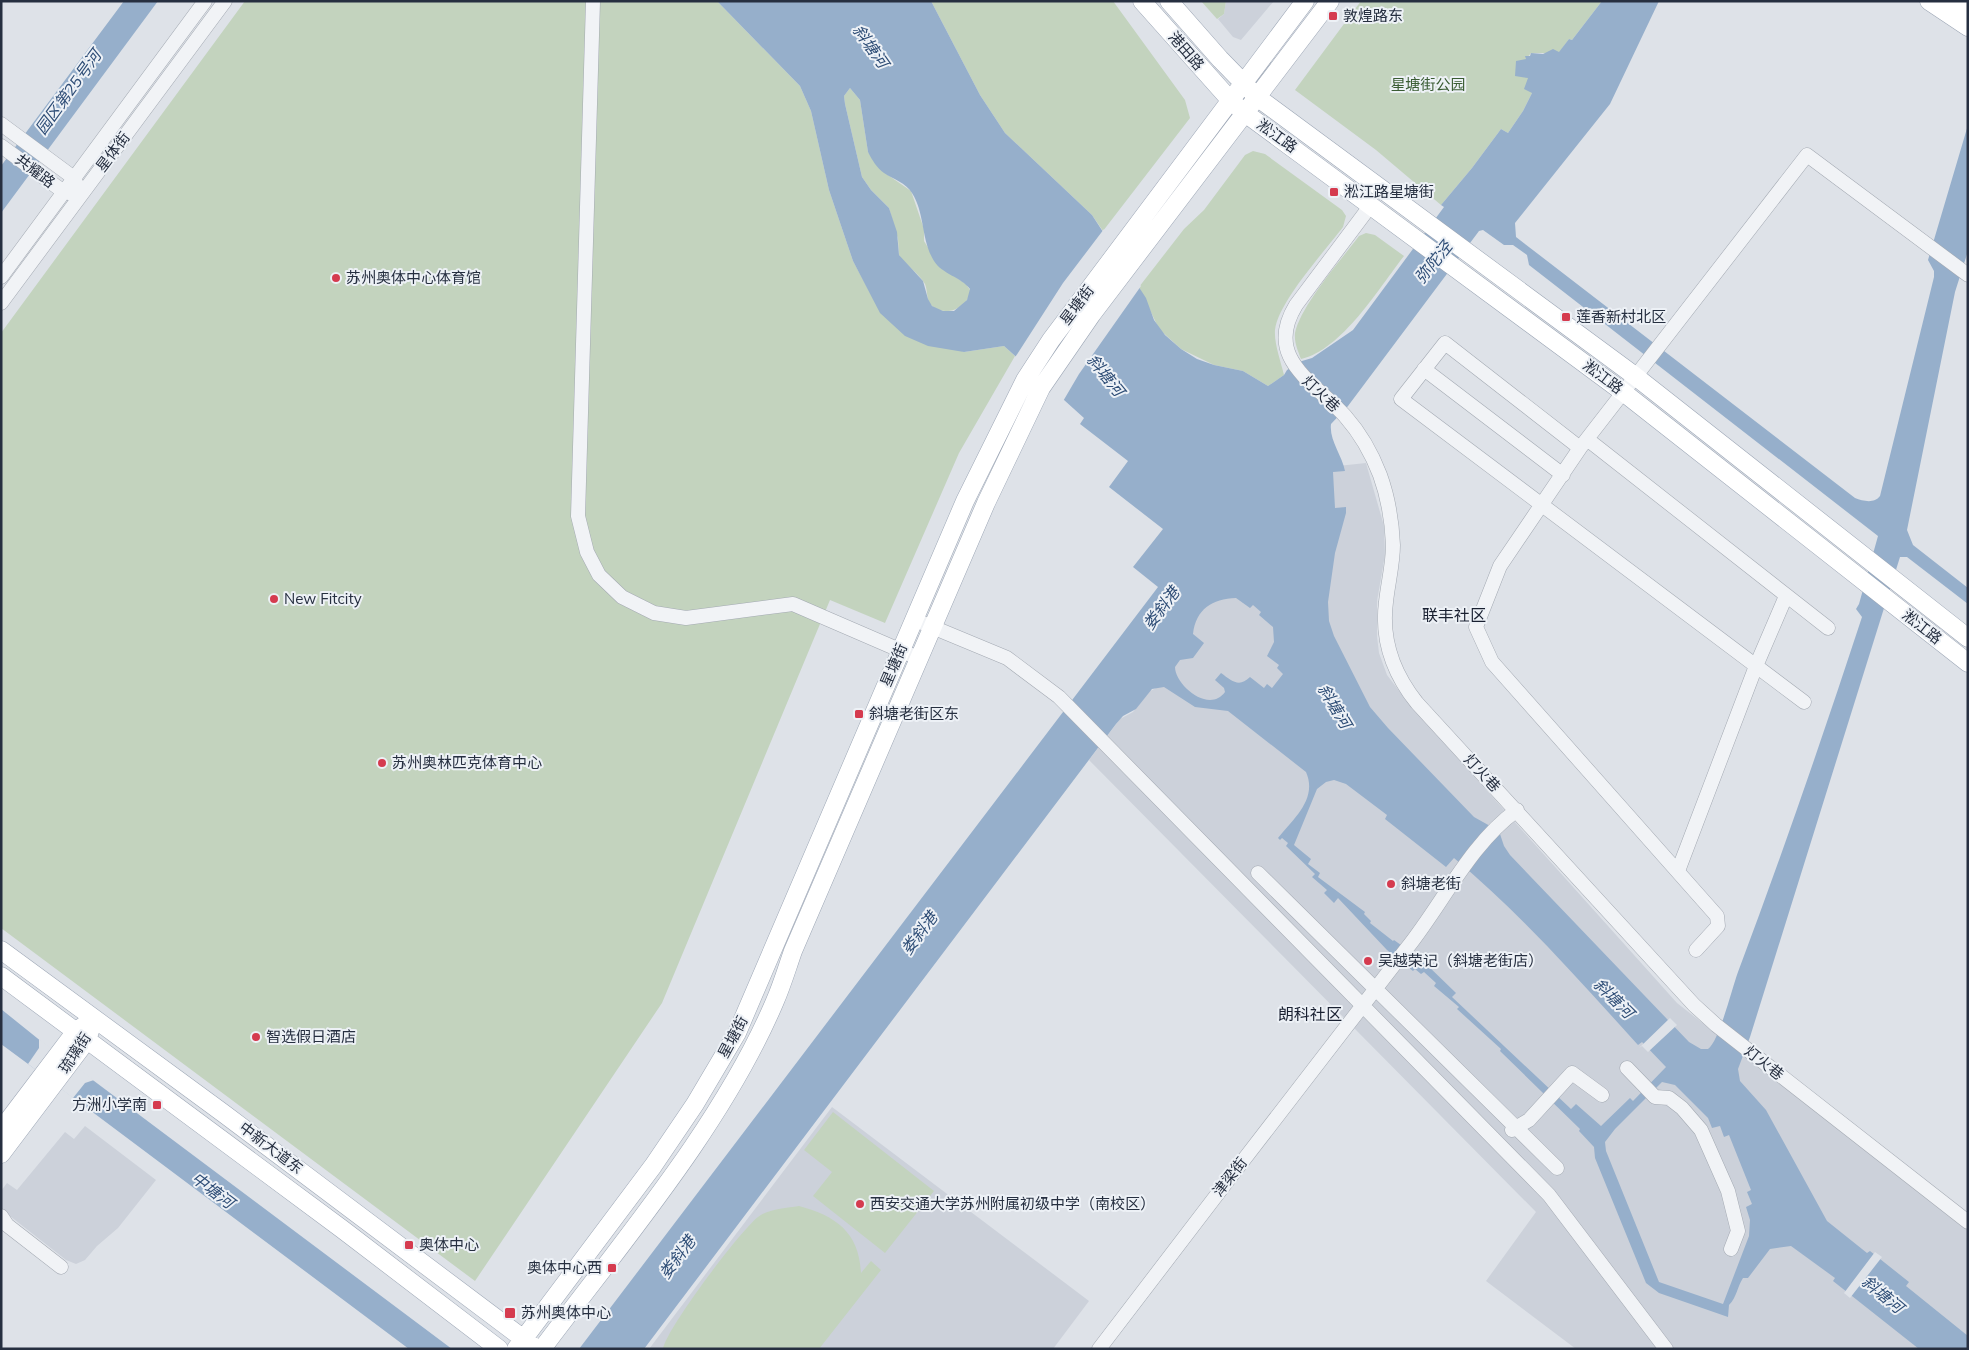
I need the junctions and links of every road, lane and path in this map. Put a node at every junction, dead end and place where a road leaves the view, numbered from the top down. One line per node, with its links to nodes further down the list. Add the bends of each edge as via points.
1 (205, 1): 18 (street, 星体街)
2 (224, 1): 20 (street, 星体街)
3 (593, 1): 36 (street, via 578,516 593,566 622,597 654,613 686,618 793,604)
4 (1142, 1): 14 (main road, 港田路)
5 (1169, 1): 12 (main road, 港田路)
6 (1306, 1): 12 (main road, 星塘街)
7 (1330, 1): 13 (main road, 星塘街)
8 (1929, 1): 11 (main road)
9 (1951, 1): 10 (main road)
10 (1968, 12)
11 (1968, 27)
12 (1243, 84): 13 (main road, 淞江路); 14 (main road, 星塘街)
13 (1257, 97): 15 (main road, 星塘街); 26 (main road, 淞江路)
14 (1231, 101): 15 (main road, 淞江路); 32 (main road, 星塘街, via 1024,380 965,500)
15 (1245, 113): 21 (main road, 淞江路); 33 (main road, 星塘街, via 1066,351 1042,388 986,503)
16 (1, 124): 18 (street, 共耀路)
17 (6, 149): 19 (street, 共耀路)
18 (74, 178): 19 (street, 星体街); 20 (street, 共耀路)
19 (64, 192): 20 (street, 共耀路); 23 (street, 星体街)
20 (81, 195): 24 (street, 星体街)
21 (1371, 205): 27 (main road, 淞江路); 41 (street, 灯火巷, via 1291,314 1286,337 1293,364 1359,434 1376,466 1389,510 1393,546 1384,614 1392,664 1417,703)
22 (1967, 274): 26 (street, via 1807,155)
23 (1, 277)
24 (1, 303)
25 (1424, 369): 28 (street, via 1444,343); 29 (street); 30 (street, via 1401,399)
26 (1635, 376): 27 (street); 35 (main road, 淞江路)
27 (1623, 392): 28 (street); 38 (main road, 淞江路)
28 (1584, 443): 29 (street); 31 (street)
29 (1563, 475): 30 (street)
30 (1544, 505): 39 (street); 42 (street, via 1500,566 1476,627 1492,662)
31 (1786, 596): 34 (street); 39 (street)
32 (913, 619): 33 (street); 36 (main road, 星塘街)
33 (932, 627): 37 (main road, 星塘街); 48 (street, via 1007,658 1059,697)
34 (1828, 628)
35 (1968, 638)
36 (900, 650): 37 (street); 62 (main road, 星塘街, via 737,1033 695,1104)
37 (918, 658): 62 (main road, 星塘街, via 755,1042 716,1110 670,1179)
38 (1968, 663)
39 (1756, 666): 40 (street); 42 (street)
40 (1804, 702)
41 (1517, 810): 47 (street, 津梁街, via 1500,822); 59 (street, 灯火巷, via 1694,1005)
42 (1678, 871): 45 (street, via 1719,921)
43 (1258, 873): 47 (street)
44 (1, 950): 49 (main road, 中新大道东)
45 (1696, 950)
46 (1, 976): 50 (main road, 中新大道东)
47 (1376, 989): 48 (street, 津梁街); 54 (street)
48 (1362, 1006): 64 (street, 津梁街); 65 (street, via 1549,1195)
49 (94, 1018): 50 (main road, 琉璃街); 62 (main road, 中新大道东)
50 (82, 1035): 52 (main road, 琉璃街); 63 (main road, 中新大道东)
51 (1627, 1068): 60 (street, via 1655,1097 1669,1098 1682,1108 1701,1130 1728,1192 1738,1232)
52 (49, 1080): 55 (main road, 琉璃街); 56 (main road, 琉璃街)
53 (1602, 1095): 54 (street, via 1572,1073 1529,1120)
54 (1514, 1129): 57 (street)
55 (1, 1130)
56 (1, 1154)
57 (1557, 1168)
58 (3, 1221): 61 (street)
59 (1968, 1222)
60 (1731, 1249)
61 (60, 1267)
62 (530, 1346)
63 (499, 1349)
64 (1099, 1349)
65 (1666, 1349)

